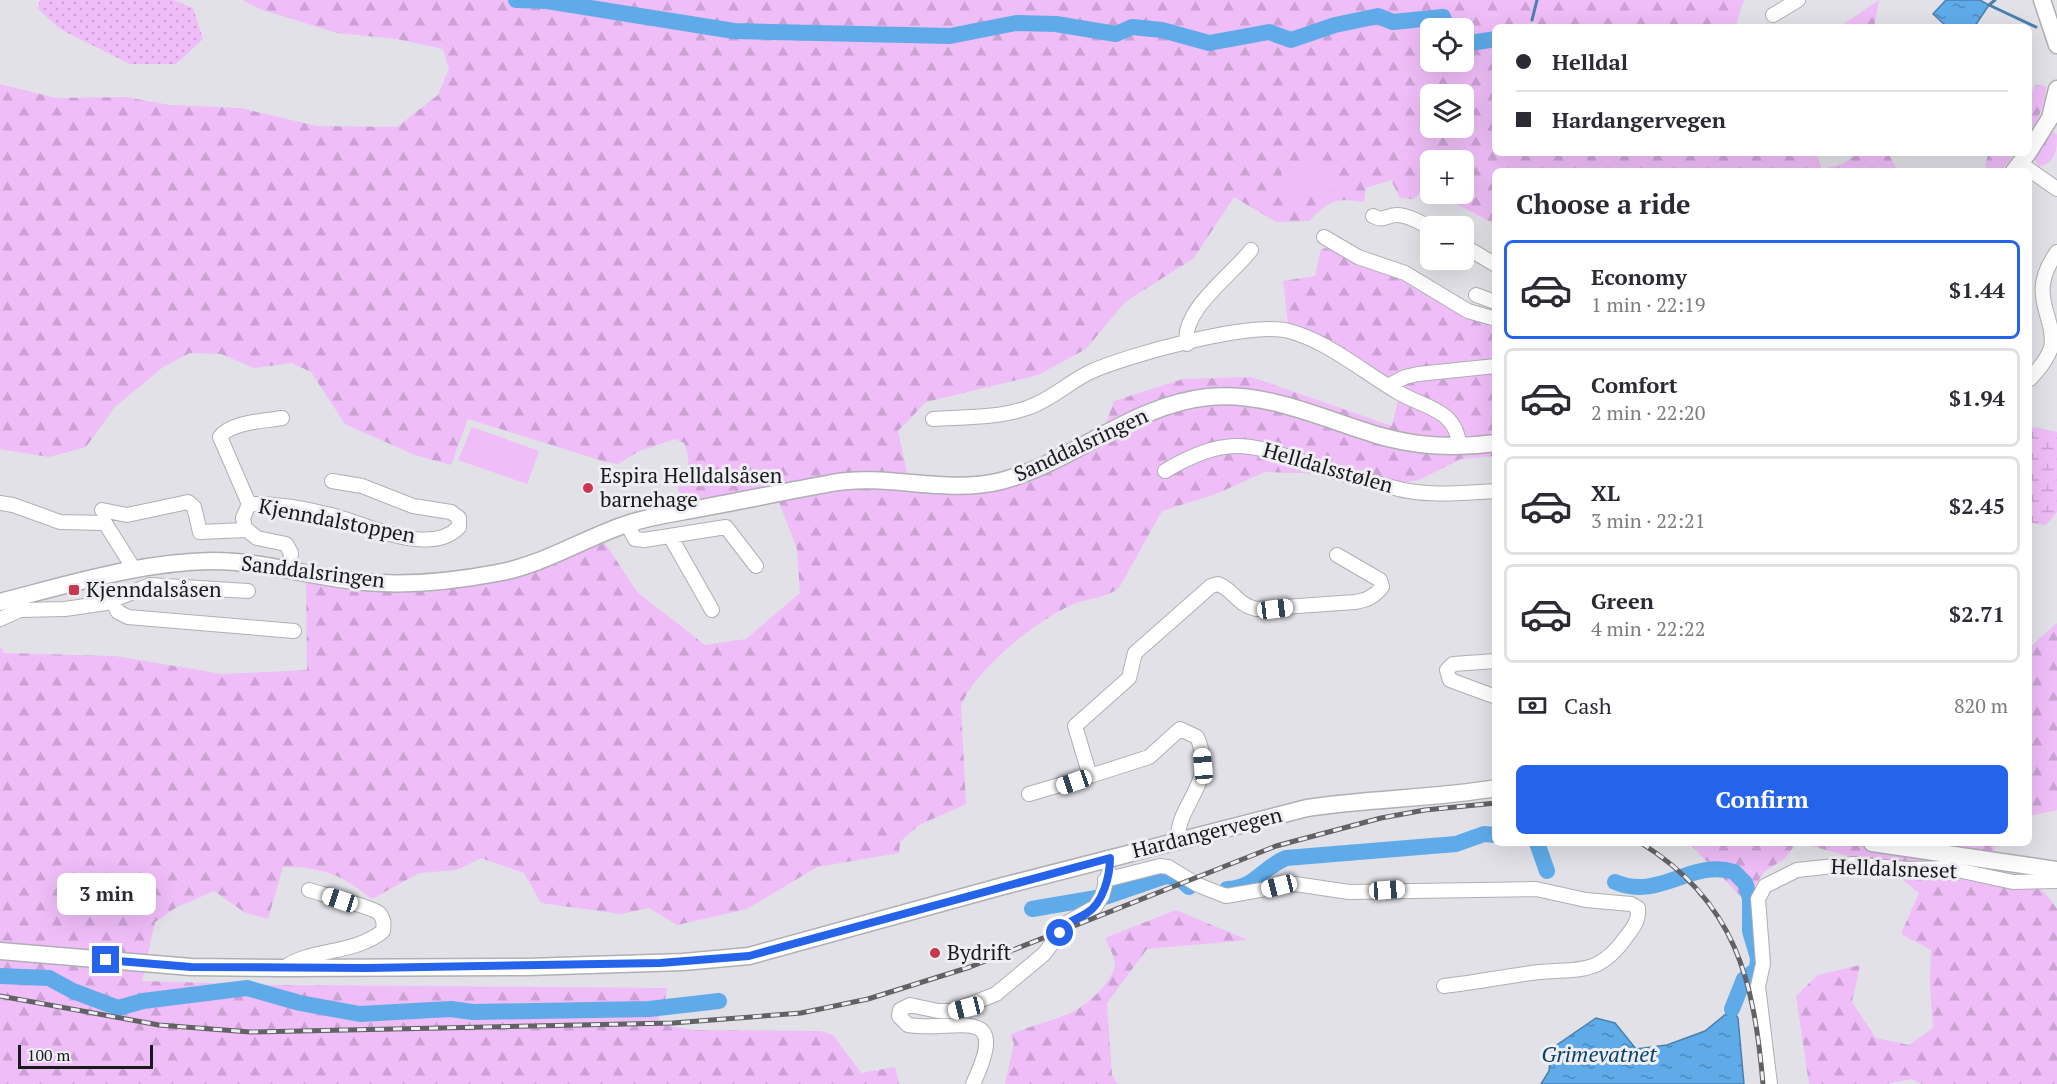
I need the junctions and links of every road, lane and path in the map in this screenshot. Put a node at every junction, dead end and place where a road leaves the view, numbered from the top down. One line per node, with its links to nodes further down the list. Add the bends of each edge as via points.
1 (1798, 0): 3 (street)
2 (2042, 0): 4 (main road)
3 (1773, 15)
4 (2057, 45)
5 (2057, 89): 6 (main road, via 2050,118)
6 (2032, 145)
7 (2023, 159): 8 (street)
8 (2057, 189)
9 (1373, 216): 10 (street, via 1382,220 1403,216)
10 (1420, 223)
11 (1324, 237): 18 (street, via 1359,257 1405,273 1468,311)
12 (1251, 250): 19 (street, via 1196,309 1186,329)
13 (1474, 252): 15 (street)
14 (2057, 252): 21 (street, via 2043,281 2052,346)
15 (1492, 263)
16 (1476, 295): 17 (street)
17 (1492, 300)
18 (1492, 318)
19 (1187, 344): 22 (street, via 1249,330 1288,331 1310,339); 24 (street, via 1112,362 1027,408)
20 (1492, 366): 22 (street, via 1418,374)
21 (2032, 377)
22 (1388, 386): 26 (street, via 1448,418 1458,432)
23 (282, 418): 31 (street, Kjenndalstoppen, via 226,430 220,437)
24 (933, 419)
25 (1492, 443): 26 (main road, Sanddalsringen)
26 (1459, 446): 33 (main road, Sanddalsringen, via 1390,439 1274,401 1211,397 1153,411 1001,481 963,486 871,479 845,481)
27 (1165, 471): 29 (street, Helldalsstølen, via 1202,451 1250,445 1411,491)
28 (332, 481): 31 (street, Kjenndalstoppen, via 362,486 413,506 451,512 459,518 459,527 448,534 413,538 383,533 334,516 278,505)
29 (1492, 491)
30 (0, 504): 38 (street, via 60,522 105,523)
31 (249, 504): 34 (street, Kjenndalstoppen, via 243,518)
32 (102, 510): 34 (street, Kjenndalstoppen, via 127,515 188,502 194,507 200,532)
33 (627, 524): 35 (street, via 635,540); 39 (main road, Sanddalsringen, via 526,566 480,576 365,582)
34 (246, 530): 39 (street, Kjenndalstoppen, via 257,538 286,544 291,553)
35 (670, 536): 37 (street, via 726,527); 43 (street)
36 (1337, 555): 48 (street, via 1380,579 1382,587 1367,600 1256,609 1244,606 1218,584 1135,653 1130,678 1075,726)
37 (756, 566)
38 (134, 569): 39 (main road, Sanddalsringen, via 213,561); 41 (main road, Sanddalsringen)
39 (289, 569)
40 (248, 591): 42 (street, Sanddalsringen, via 150,585)
41 (0, 602)
42 (113, 602): 44 (street, Sanddalsringen, via 20,610); 45 (street, via 118,612 128,617)
43 (712, 609)
44 (0, 619)
45 (294, 631)
46 (1492, 661): 47 (street, via 1453,664 1447,670 1450,680)
47 (1492, 696)
48 (1090, 776): 50 (street); 51 (street, via 1149,757 1180,729 1197,737 1203,766 1194,798 1177,827)
49 (1492, 789): 51 (main road, Hardangervegen, via 1342,802)
50 (1029, 794)
51 (1178, 840): 53 (main road, Hardangervegen)
52 (1893, 846): 54 (main road)
53 (1102, 860): 59 (street); 61 (main road, Hardangervegen, via 749,956 526,967)
54 (2016, 864): 55 (main road); 57 (street)
55 (2057, 870)
56 (2057, 881): 57 (street, Helldalsneset)
57 (2013, 882): 64 (street, Helldalsneset, via 1948,868 1853,864 1797,870 1765,886 1758,899 1763,964 1758,986)
58 (309, 890): 61 (street, Hardangervegen, via 378,913 384,922 382,931 374,938 336,951 294,960)
59 (1102, 890): 62 (street, via 1160,866 1226,896 1295,884 1350,892 1536,889 1638,908 1638,919 1623,942 1595,965 1575,972 1533,973); 63 (street, via 1085,915 1068,922 1044,954 987,999 953,1011 910,1005 900,1010 899,1016 908,1025 961,1024 978,1027 984,1033 987,1044)
60 (0, 951): 61 (main road, Hardangervegen, via 191,967)
61 (284, 968)
62 (1444, 986)
63 (974, 1084)
64 (1770, 1084)

